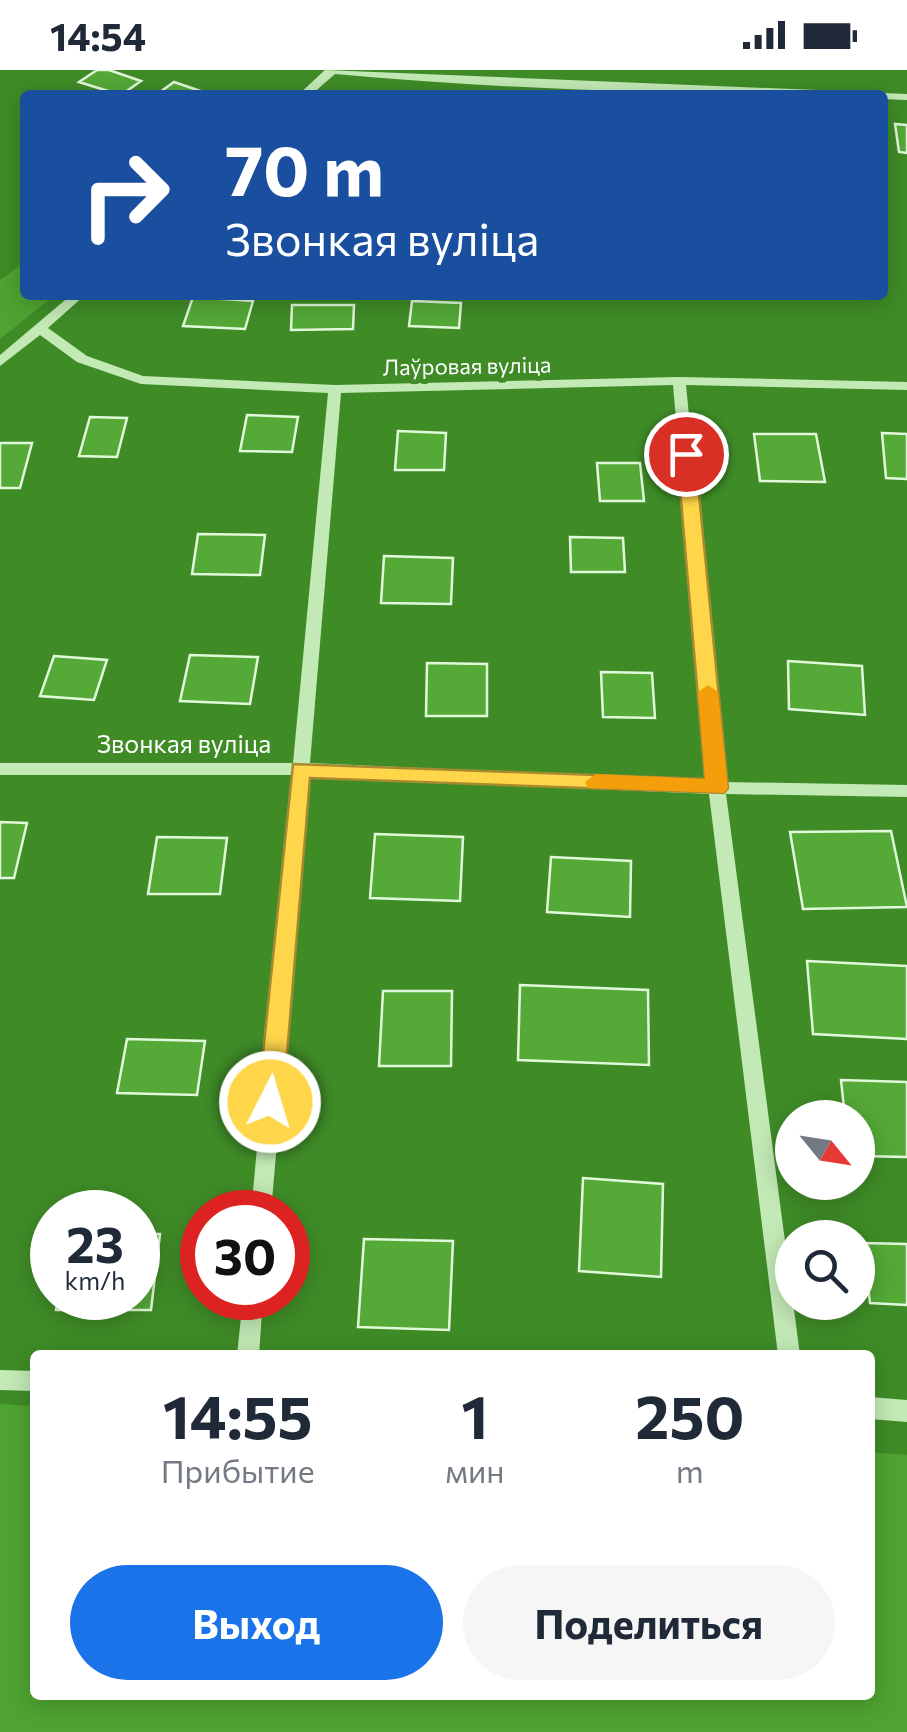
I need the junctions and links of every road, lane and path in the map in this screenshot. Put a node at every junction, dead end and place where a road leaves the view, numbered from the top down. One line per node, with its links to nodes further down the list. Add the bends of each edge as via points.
1 (332, 70): 2 (street); 3 (street)
2 (310, 90)
3 (734, 90)
4 (73, 300): 5 (street)
5 (41, 328): 6 (street); 9 (street, Лаўровая вуліца, via 82,359 142,380)
6 (0, 362)
7 (680, 380): 8 (street, Лаўровая вуліца); 9 (street, Лаўровая вуліца); 12 (street)
8 (907, 386)
9 (335, 388): 11 (street)
10 (0, 768): 11 (street, Звонкая вуліца)
11 (300, 770): 12 (street, Звонкая вуліца); 14 (street)
12 (717, 788): 13 (street, Звонкая вуліца); 17 (street)
13 (907, 791)
14 (262, 1190)
15 (251, 1320): 16 (street)
16 (248, 1350)
17 (788, 1350)
18 (0, 1380): 19 (street)
19 (30, 1381)
20 (875, 1408): 21 (street)
21 (907, 1410)

